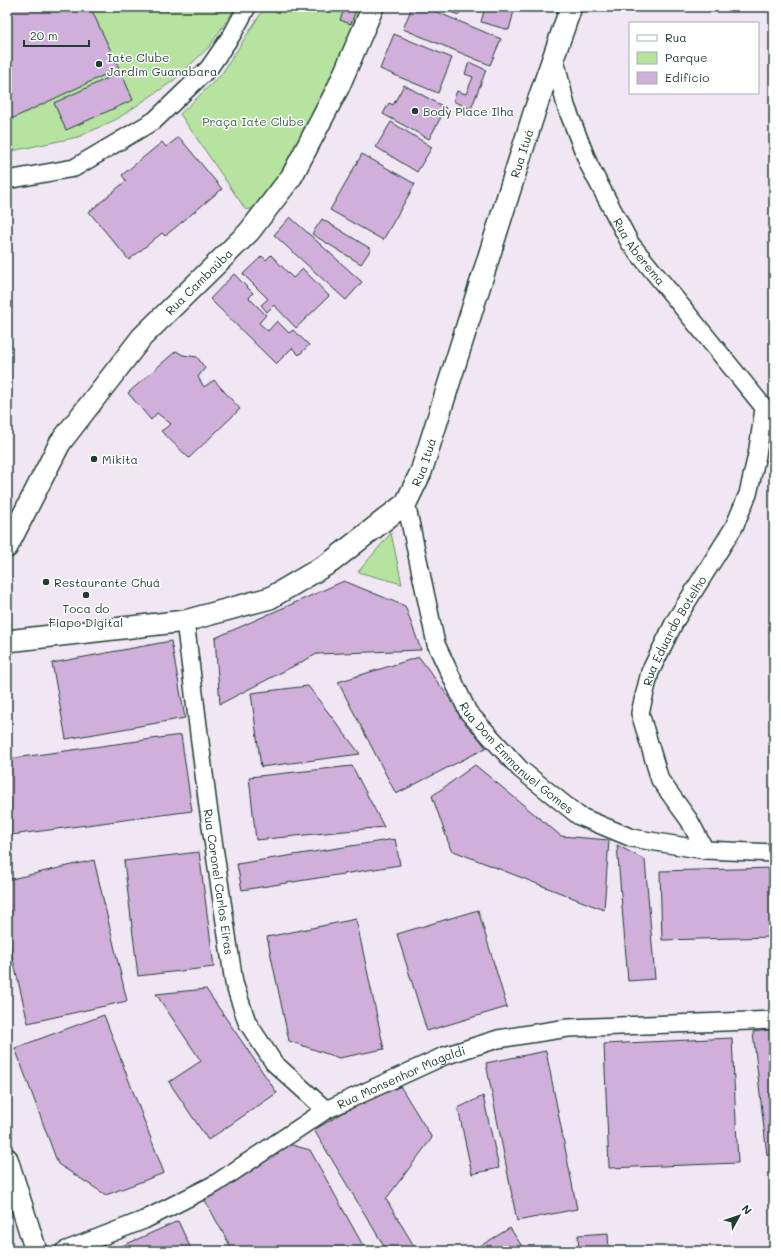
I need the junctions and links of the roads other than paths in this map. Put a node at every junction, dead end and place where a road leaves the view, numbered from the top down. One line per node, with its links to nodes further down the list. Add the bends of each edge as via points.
1 (247, 7): 5 (street, via 209,68 155,120 74,168)
2 (373, 7): 8 (street, Rua Cambaúba, via 338,88 292,176 249,232 142,336 60,443)
3 (570, 7): 4 (street, Rua Ituá)
4 (554, 55): 6 (street, Rua Aberema, via 566,106 589,165 630,242); 7 (street, Rua Ituá, via 421,472)
5 (7, 180)
6 (769, 414): 11 (street, Rua Eduardo Botelho, via 748,494 734,527 675,622 650,672 640,713 660,780 689,820)
7 (406, 503): 9 (street, Rua Ituá, via 331,562 270,598); 11 (street, Rua Dom Emmanuel Gomes, via 436,644 468,712 520,768 579,816 632,838)
8 (7, 547)
9 (185, 621): 10 (street, Rua Ituá); 14 (street, Rua Coronel Carlos Eiras, via 208,806 234,983 247,1022 274,1063)
10 (7, 641)
11 (705, 850): 12 (street, Rua Dom Emmanuel Gomes)
12 (774, 853)
13 (774, 1020): 14 (street, Rua Monsenhor Magaldi, via 568,1028 498,1039 444,1056)
14 (326, 1110): 17 (street, Rua Monsenhor Magaldi, via 215,1184 144,1220)
15 (7, 1159): 16 (street)
16 (36, 1251)
17 (64, 1251)

